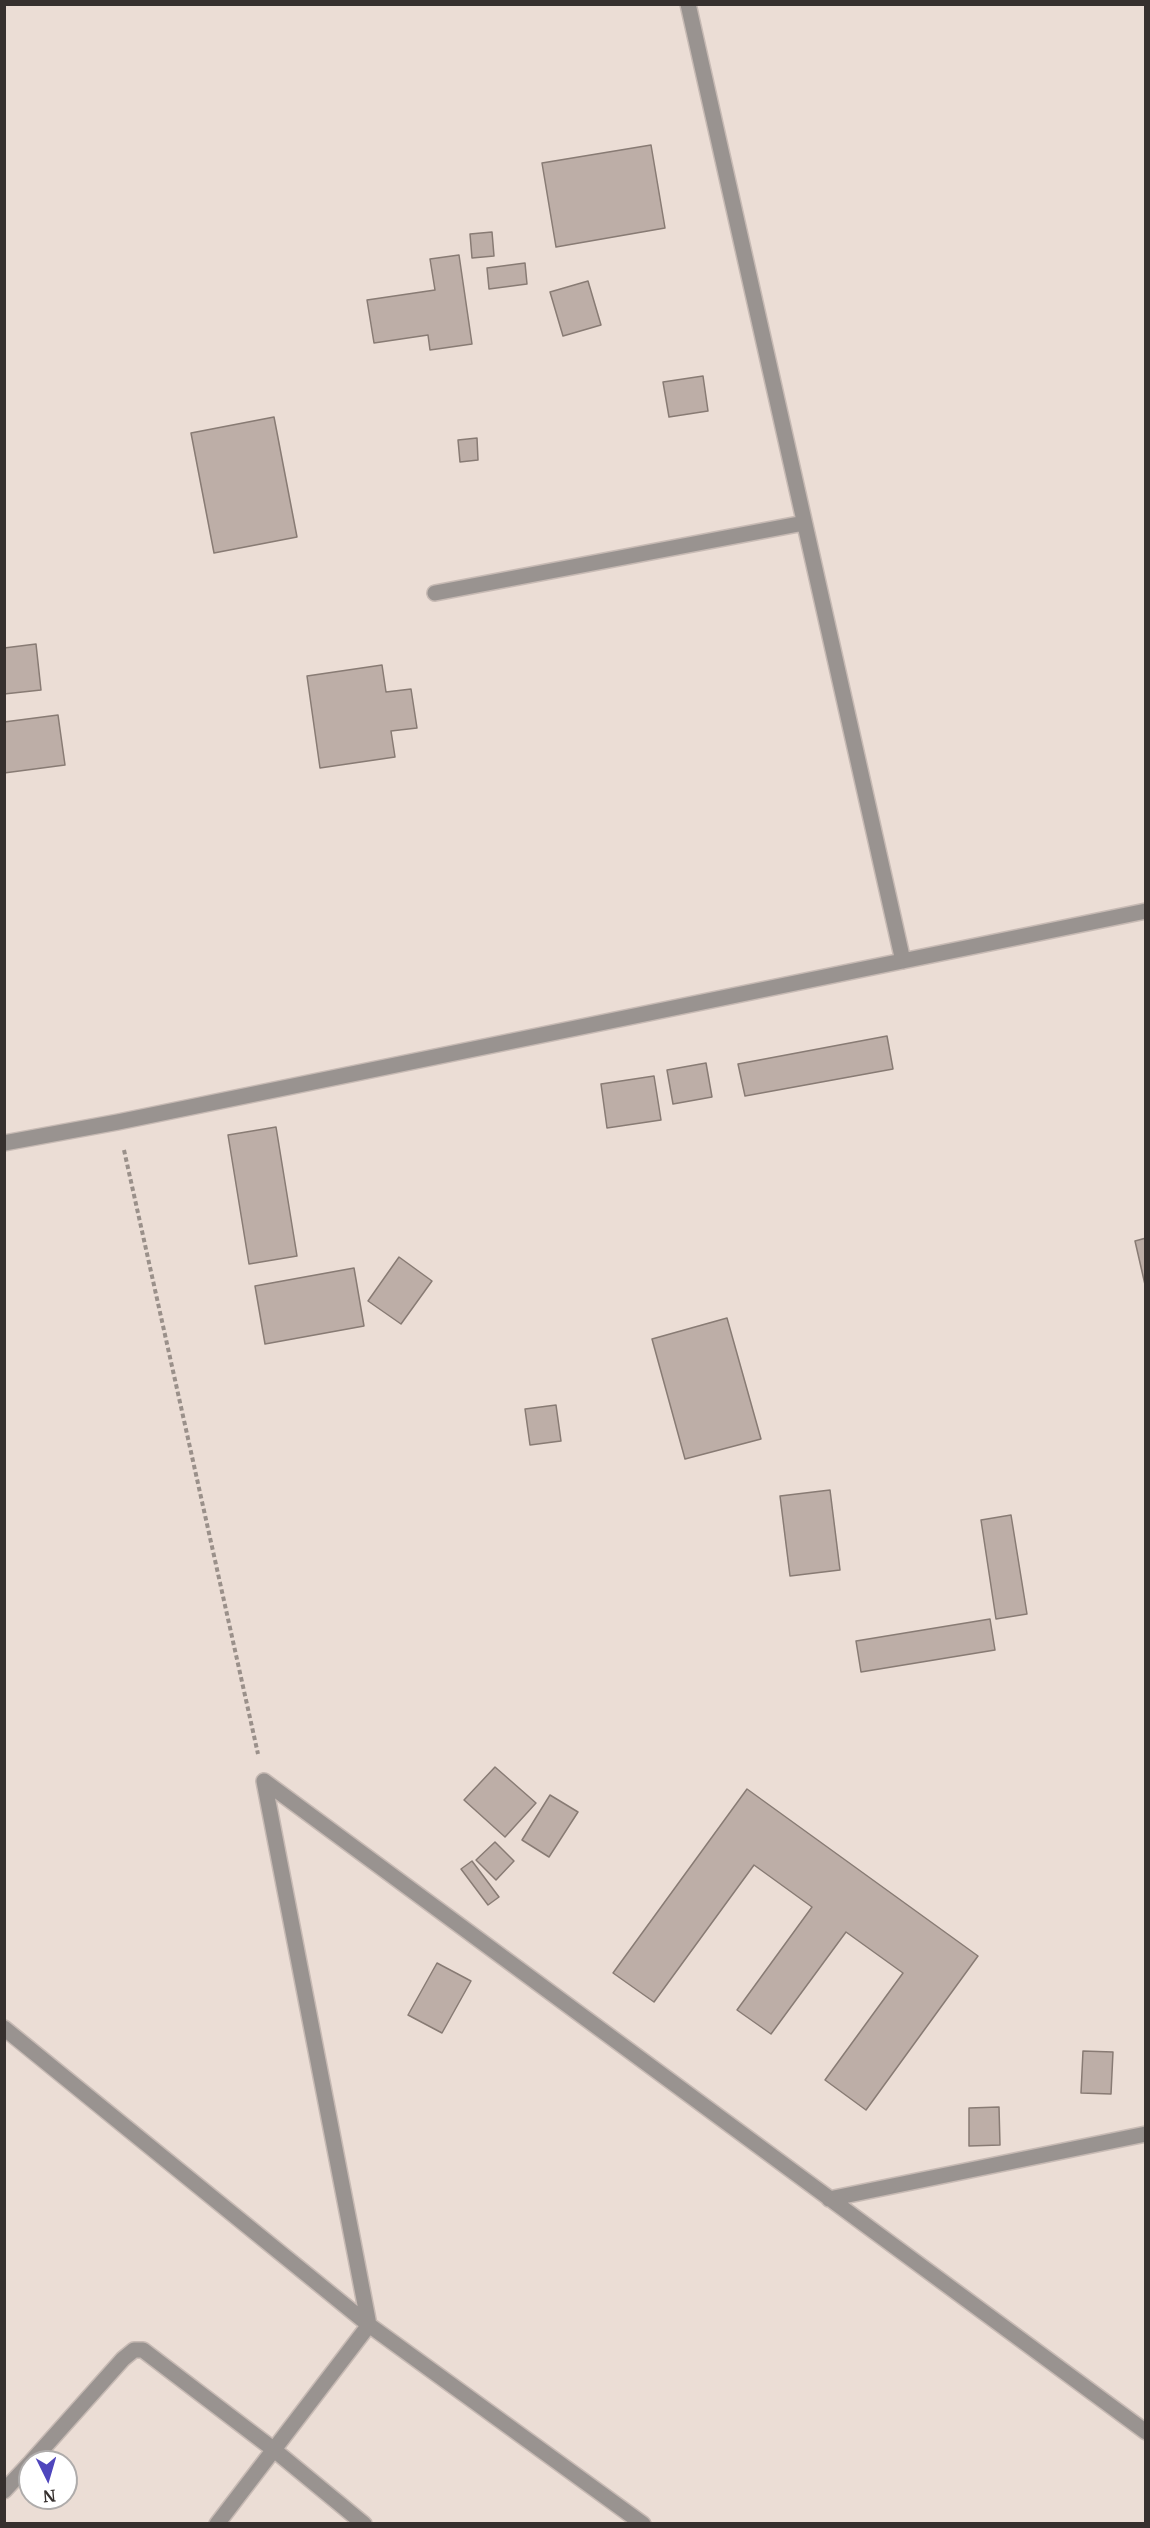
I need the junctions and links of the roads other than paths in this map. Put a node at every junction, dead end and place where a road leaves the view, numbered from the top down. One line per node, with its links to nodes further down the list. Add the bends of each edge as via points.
1 (688, 4): 2 (street)
2 (804, 523): 3 (street); 5 (street)
3 (435, 593)
4 (1146, 911): 5 (street)
5 (903, 961): 6 (street)
6 (4, 1143)
7 (4, 2028): 10 (street)
8 (1146, 2134): 9 (street)
9 (829, 2199): 10 (street, via 264,1781); 11 (street)
10 (369, 2325): 12 (street); 18 (street)
11 (1146, 2432)
12 (273, 2449): 13 (street, via 143,2350 134,2349); 16 (street); 17 (street)
13 (41, 2450)
14 (18, 2475): 15 (street)
15 (4, 2491)
16 (217, 2523)
17 (364, 2523)
18 (643, 2523)

